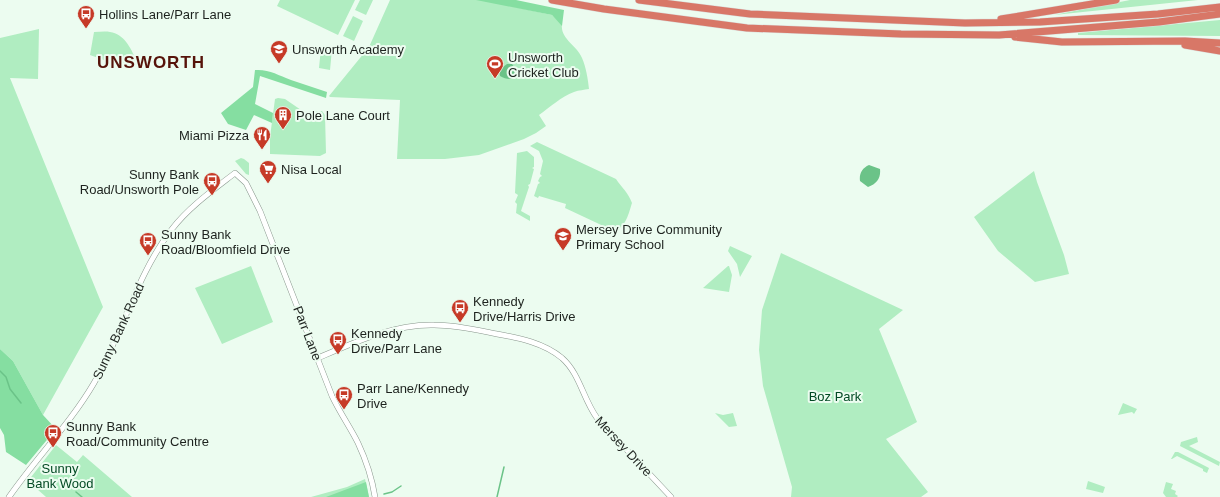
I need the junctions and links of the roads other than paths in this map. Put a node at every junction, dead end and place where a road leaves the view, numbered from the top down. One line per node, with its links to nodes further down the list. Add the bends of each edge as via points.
1 (552, 0): 7 (highway, via 747,28)
2 (639, 0): 6 (highway, via 750,14)
3 (1116, 0): 6 (highway)
4 (1220, 7): 6 (highway, via 1040,22)
5 (1220, 14): 7 (highway, via 1159,22)
6 (965, 23)
7 (999, 35): 8 (highway, via 1062,42)
8 (1149, 42): 9 (highway); 10 (highway)
9 (1220, 43)
10 (1220, 51)
11 (235, 173): 12 (street, Parr Lane, via 246,183 260,211); 13 (street, Sunny Bank Road, via 190,210 168,234 143,278 87,394)
12 (318, 358): 14 (street, Parr Lane, via 339,412 358,442 367,464); 15 (street, Mersey Drive, via 366,339 424,325 449,326 535,343 562,359 577,378 597,418)
13 (9, 497)
14 (375, 497)
15 (671, 497)

